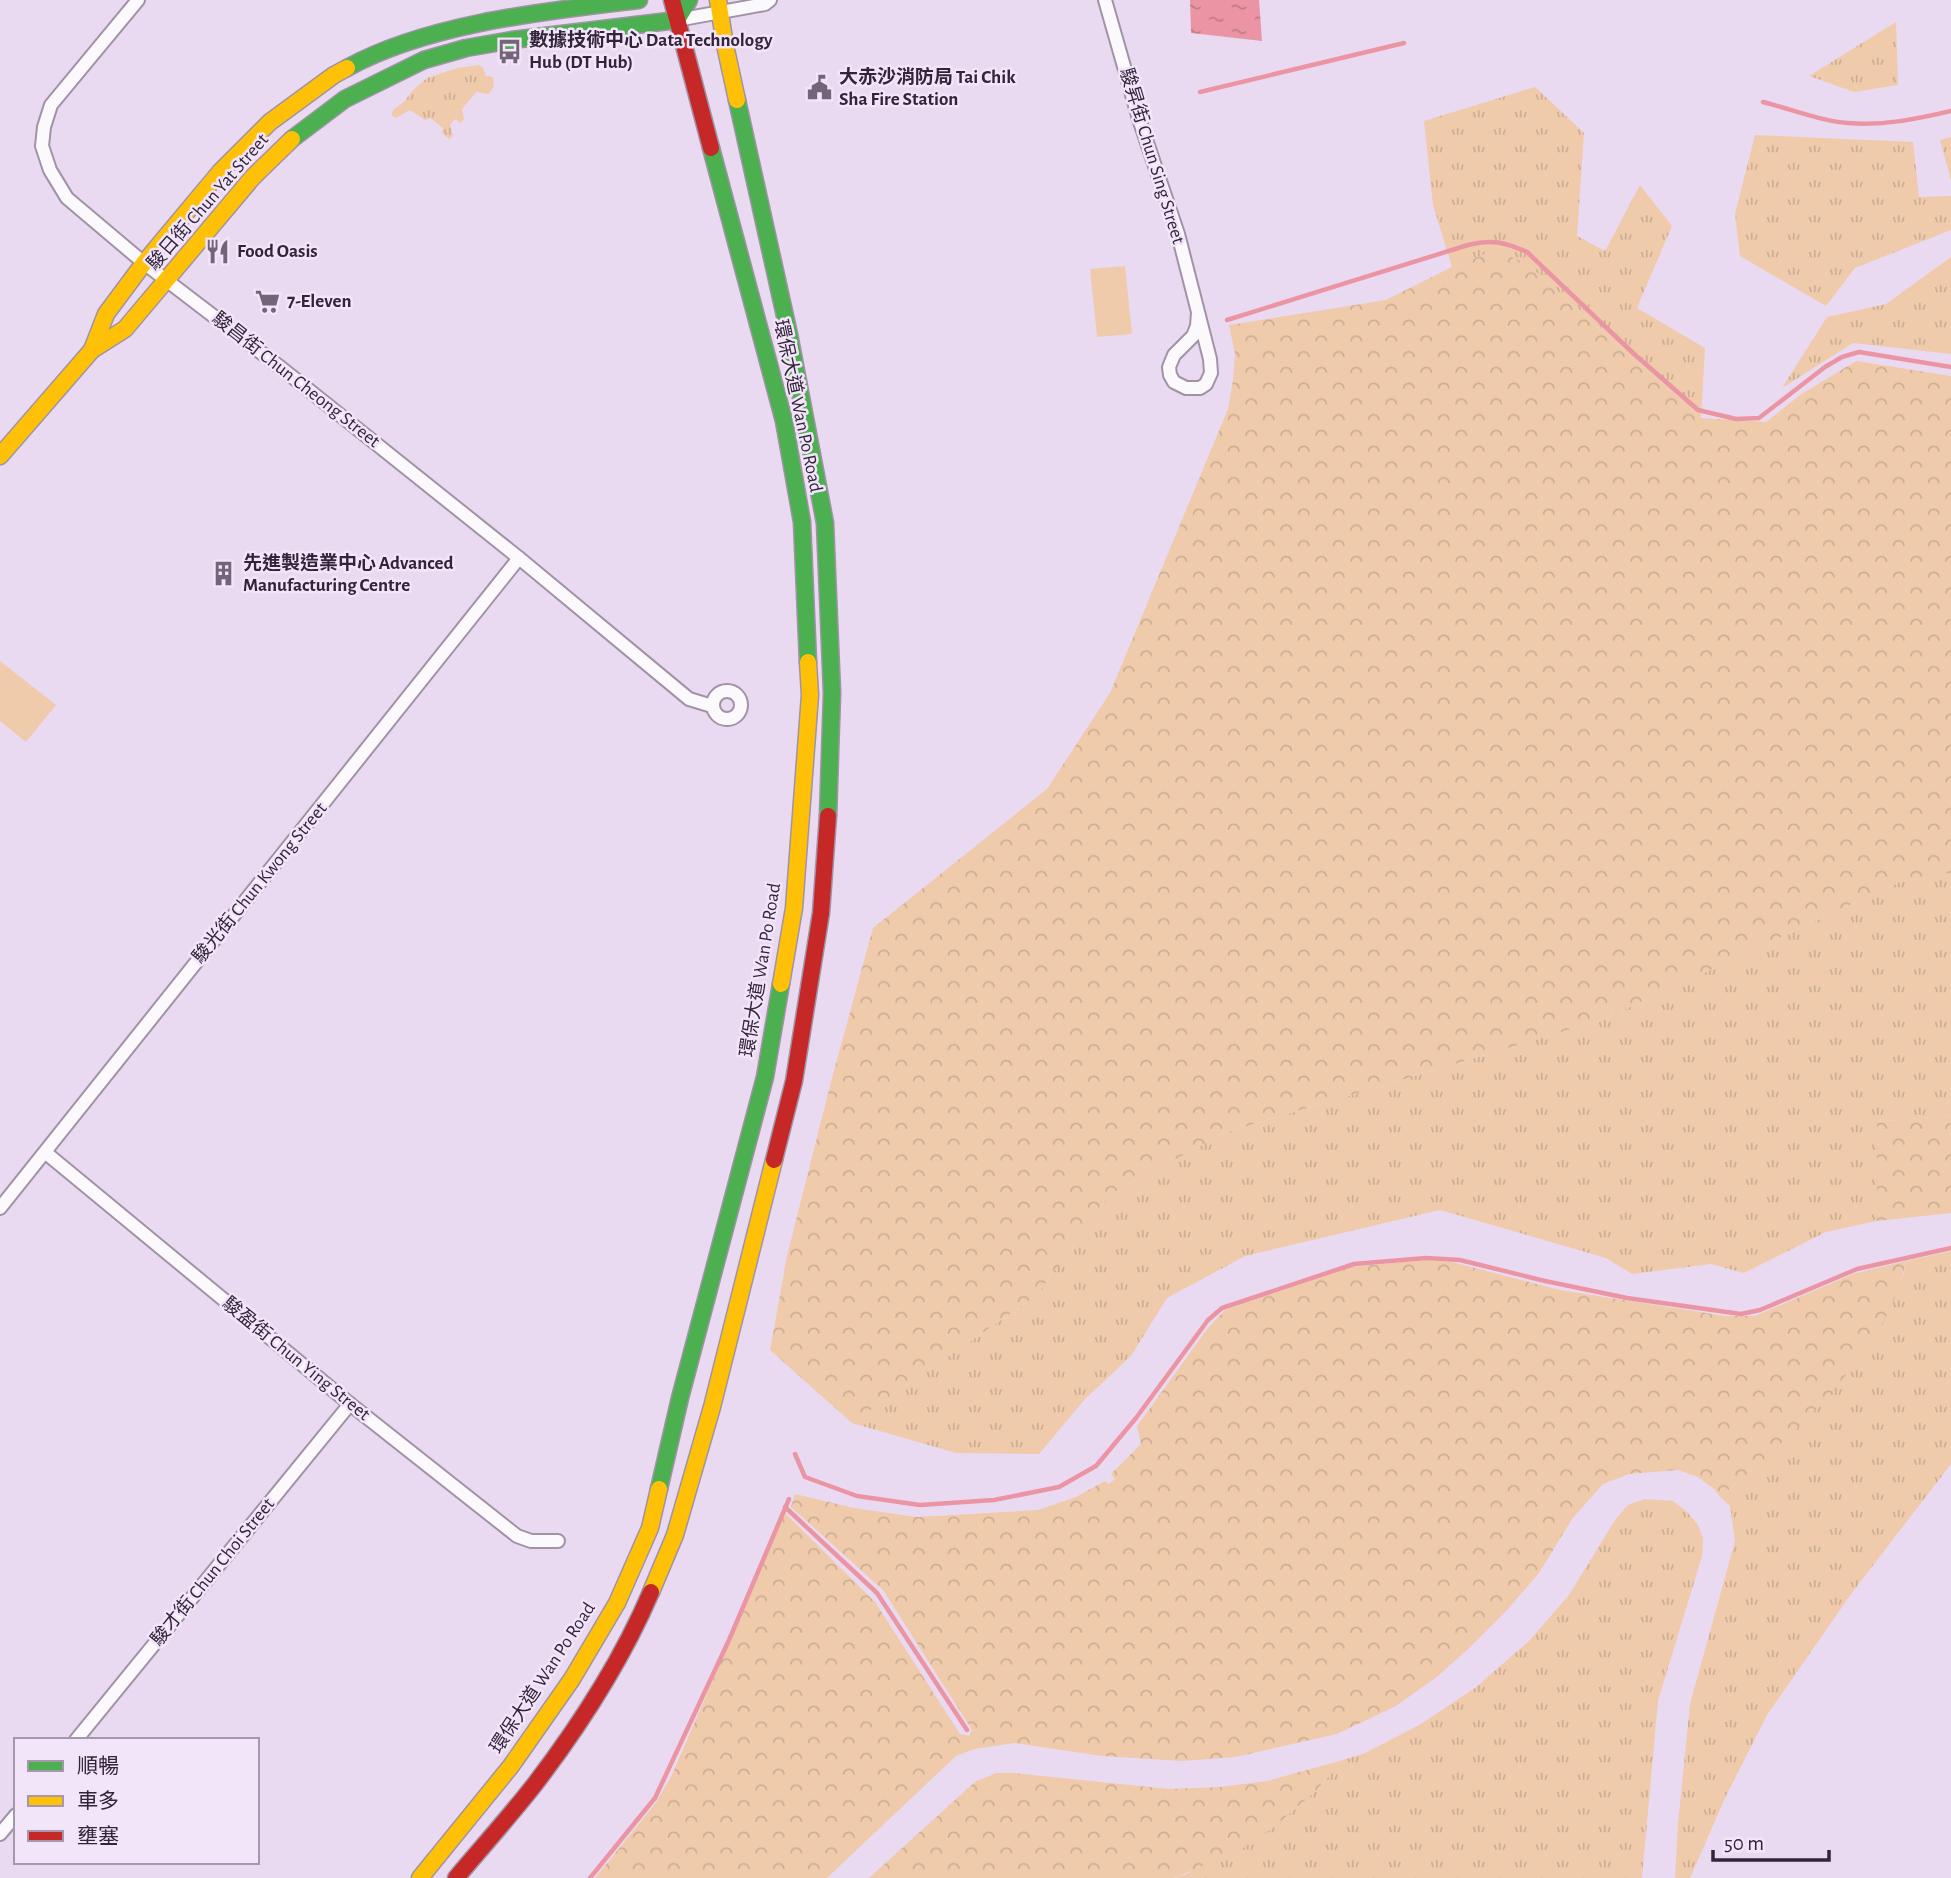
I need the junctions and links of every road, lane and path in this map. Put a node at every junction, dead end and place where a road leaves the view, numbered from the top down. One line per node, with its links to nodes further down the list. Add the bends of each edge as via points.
1 (138, 0): 10 (street, 駿昌街 Chun Cheong Street, via 51,105 42,146 66,198)
2 (639, 0): 7 (main road, 駿日街 Chun Yat Street)
3 (672, 0): 9 (main road, 環保大道 Wan Po Road)
4 (689, 0): 9 (main road)
5 (770, 0): 8 (street, 駿日街 Chun Yat Street)
6 (1105, 0): 12 (street, 駿昇街 Chun Sing Street)
7 (585, 3): 10 (main road, 駿日街 Chun Yat Street, via 415,40 370,55 334,75 270,122 220,172)
8 (719, 6): 9 (street, 駿日街 Chun Yat Street); 25 (main road, 環保大道 Wan Po Road, via 825,523 832,693 821,912 794,1081 675,1535 643,1611 597,1695 535,1784)
9 (677, 20): 11 (main road, 駿日街 Chun Yat Street, via 466,48 385,78 345,99 294,137 253,177); 24 (main road, 環保大道 Wan Po Road, via 784,421 802,522 810,695 794,908 765,1077 650,1528 617,1603 572,1679 511,1766)
10 (144, 262): 11 (street, 駿昌街 Chun Cheong Street); 13 (main road, 駿日街 Chun Yat Street, via 106,314)
11 (168, 279): 13 (main road, 駿日街 Chun Yat Street, via 125,329); 15 (street, 駿昌街 Chun Cheong Street)
12 (1198, 312): 12 (street, 駿昇街 Chun Sing Street, via 1211,373 1200,388 1186,388 1174,382 1169,368 1174,355 1193,336)
13 (92, 350): 14 (main road, 駿日街 Chun Yat Street)
14 (0, 456)
15 (519, 558): 16 (street, 駿昌街 Chun Cheong Street, via 689,699); 17 (street, 駿光街 Chun Kwong Street)
16 (712, 706)
17 (46, 1153): 18 (street, 駿光街 Chun Kwong Street); 19 (street, 駿盈街 Chun Ying Street)
18 (0, 1208)
19 (350, 1404): 20 (street, 駿盈街 Chun Ying Street, via 517,1536); 21 (street, 駿才街 Chun Choi Street)
20 (558, 1541)
21 (78, 1738)
22 (14, 1817): 23 (street)
23 (0, 1834)
24 (420, 1878)
25 (456, 1878)

